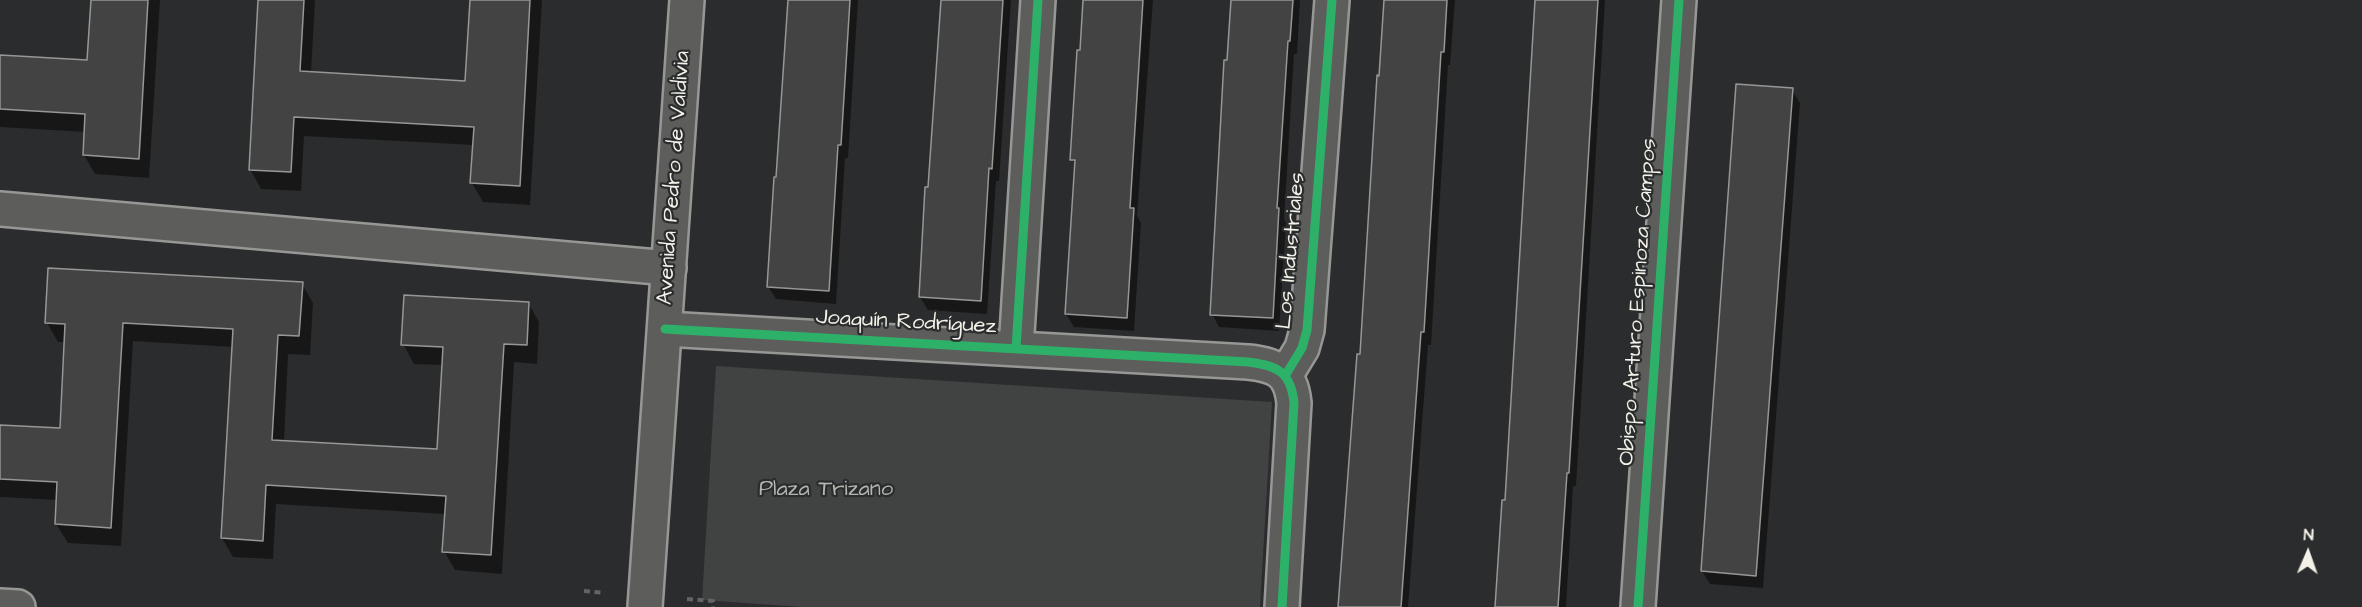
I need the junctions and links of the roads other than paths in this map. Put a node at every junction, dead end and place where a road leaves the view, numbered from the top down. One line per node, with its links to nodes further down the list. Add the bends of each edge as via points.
1 (687, 0): 6 (street, Avenida Pedro de Valdivia)
2 (1038, 0): 8 (street)
3 (1332, 0): 9 (street, Los Industriales, via 1307,330 1302,348)
4 (1679, 0): 14 (street, Obispo Arturo Espinoza Campos)
5 (0, 209): 6 (street)
6 (669, 268): 7 (street, Avenida Pedro de Valdivia)
7 (665, 329): 8 (street, Joaquín Rodríguez); 12 (street, Avenida Pedro de Valdivia)
8 (1016, 349): 9 (street, Joaquín Rodríguez, via 1248,362 1273,366)
9 (1285, 376): 13 (street, via 1294,403)
10 (0, 606): 11 (street)
11 (18, 607)
12 (645, 607)
13 (1282, 607)
14 (1638, 607)

